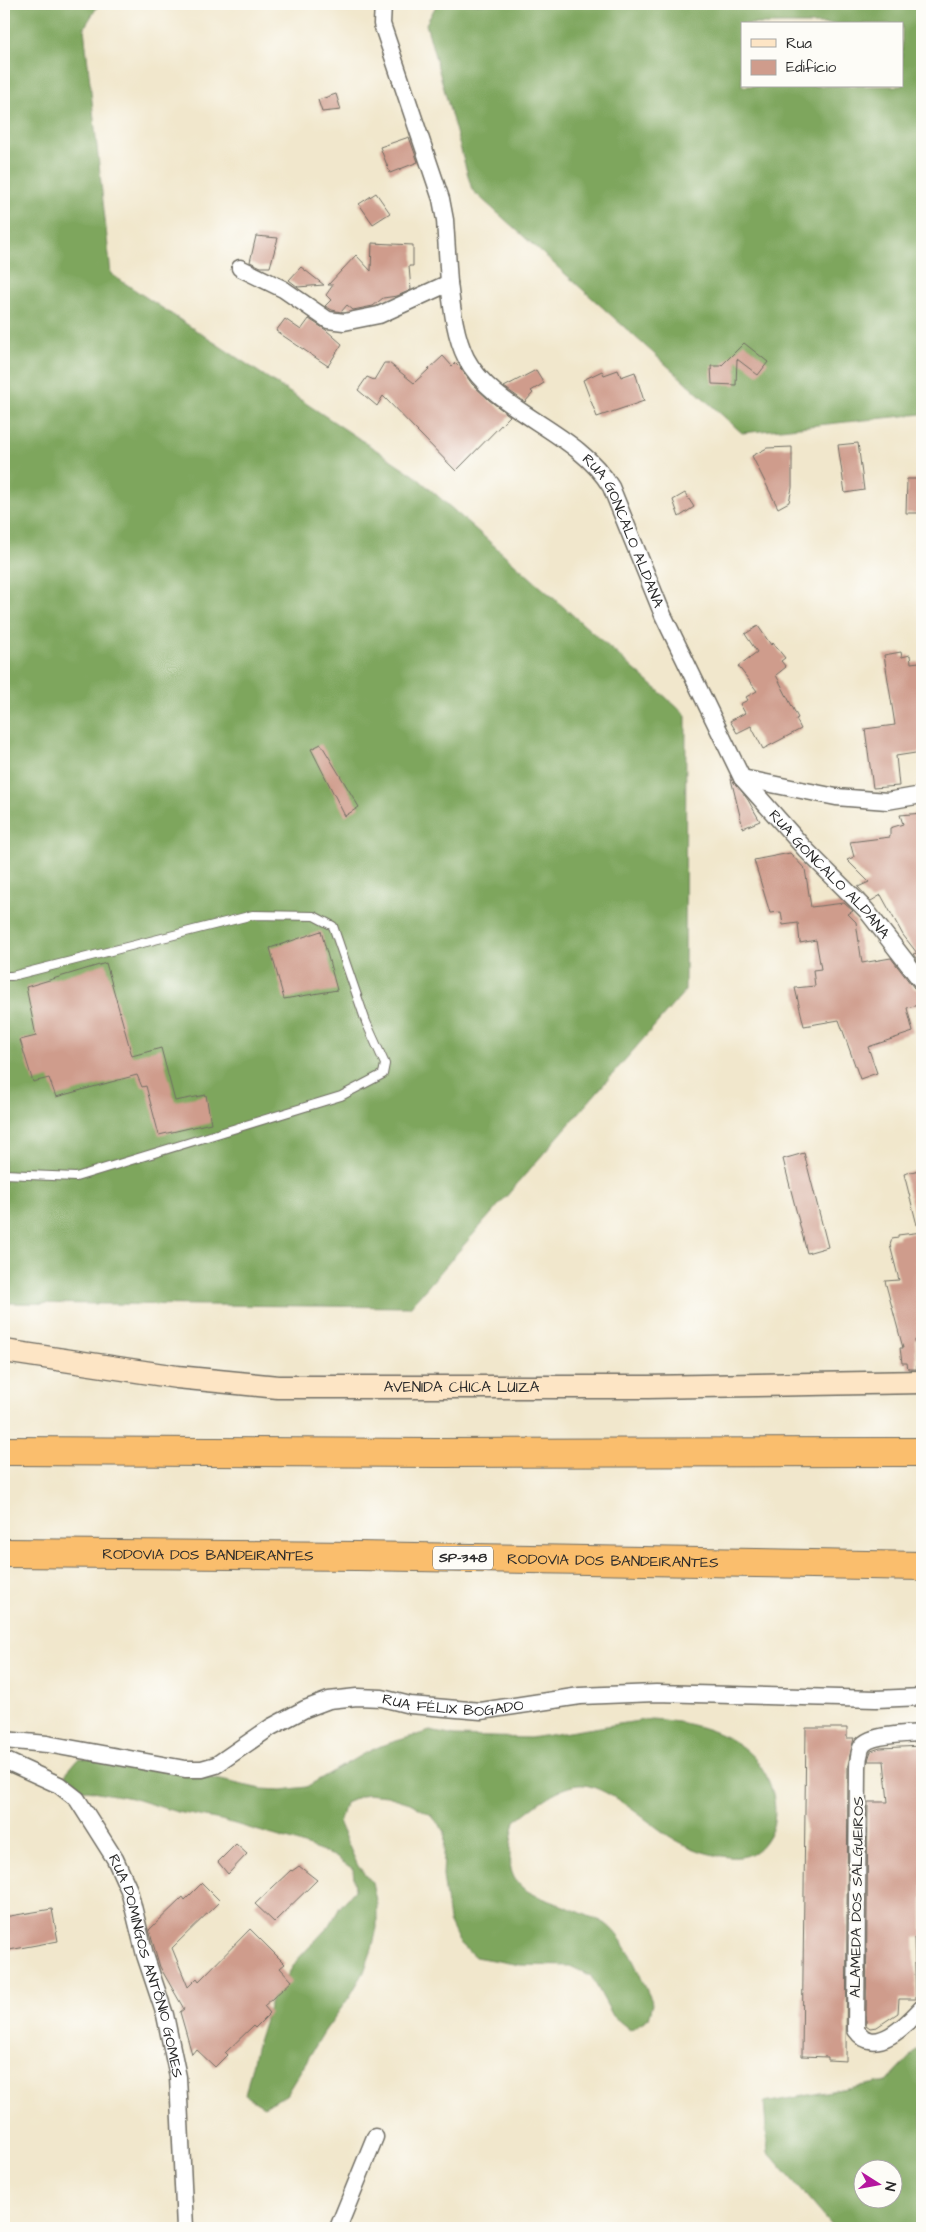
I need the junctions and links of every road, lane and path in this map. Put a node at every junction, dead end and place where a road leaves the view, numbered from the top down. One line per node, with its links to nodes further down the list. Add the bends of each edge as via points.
1 (382, 4): 3 (street, RUA GONCALO ALDANA, via 382,24 441,199)
2 (240, 268): 3 (street, via 283,289 328,320 344,322 379,315)
3 (449, 283): 4 (street, RUA GONCALO ALDANA, via 455,324 466,358 482,379 500,396 582,452 601,470 611,487 663,615)
4 (742, 778): 5 (street, via 836,797 887,801); 7 (street, RUA GONCALO ALDANA, via 805,849 866,910)
5 (922, 795)
6 (4, 976): 8 (lane, via 253,915 314,916 332,926 366,1022 385,1064 383,1074 341,1096 76,1177)
7 (922, 982)
8 (4, 1174)
9 (4, 1351): 10 (main road, AVENIDA CHICA LUIZA, via 187,1378 278,1387 648,1387)
10 (922, 1382)
11 (4, 1451): 12 (highway)
12 (922, 1452)
13 (4, 1553): 14 (highway, RODOVIA DOS BANDEIRANTES / SP-348)
14 (922, 1566)
15 (922, 1697): 17 (street, RUA FÉLIX BOGADO, via 867,1699 656,1693 580,1696 481,1711 356,1697 330,1700 304,1709 271,1727 216,1765 202,1769 184,1769 47,1744)
16 (922, 1734): 19 (street, ALAMEDA DOS SALGUEIROS, via 868,1741 860,1753 856,2030 860,2036 879,2040 908,2023)
17 (4, 1740)
18 (4, 1760): 21 (street, RUA DOMINGOS ANTÔNIO GOMES, via 59,1786 77,1800 115,1859 129,1890 145,1956 167,2023 178,2077)
19 (922, 2008)
20 (375, 2136): 22 (street)
21 (185, 2228)
22 (338, 2228)

